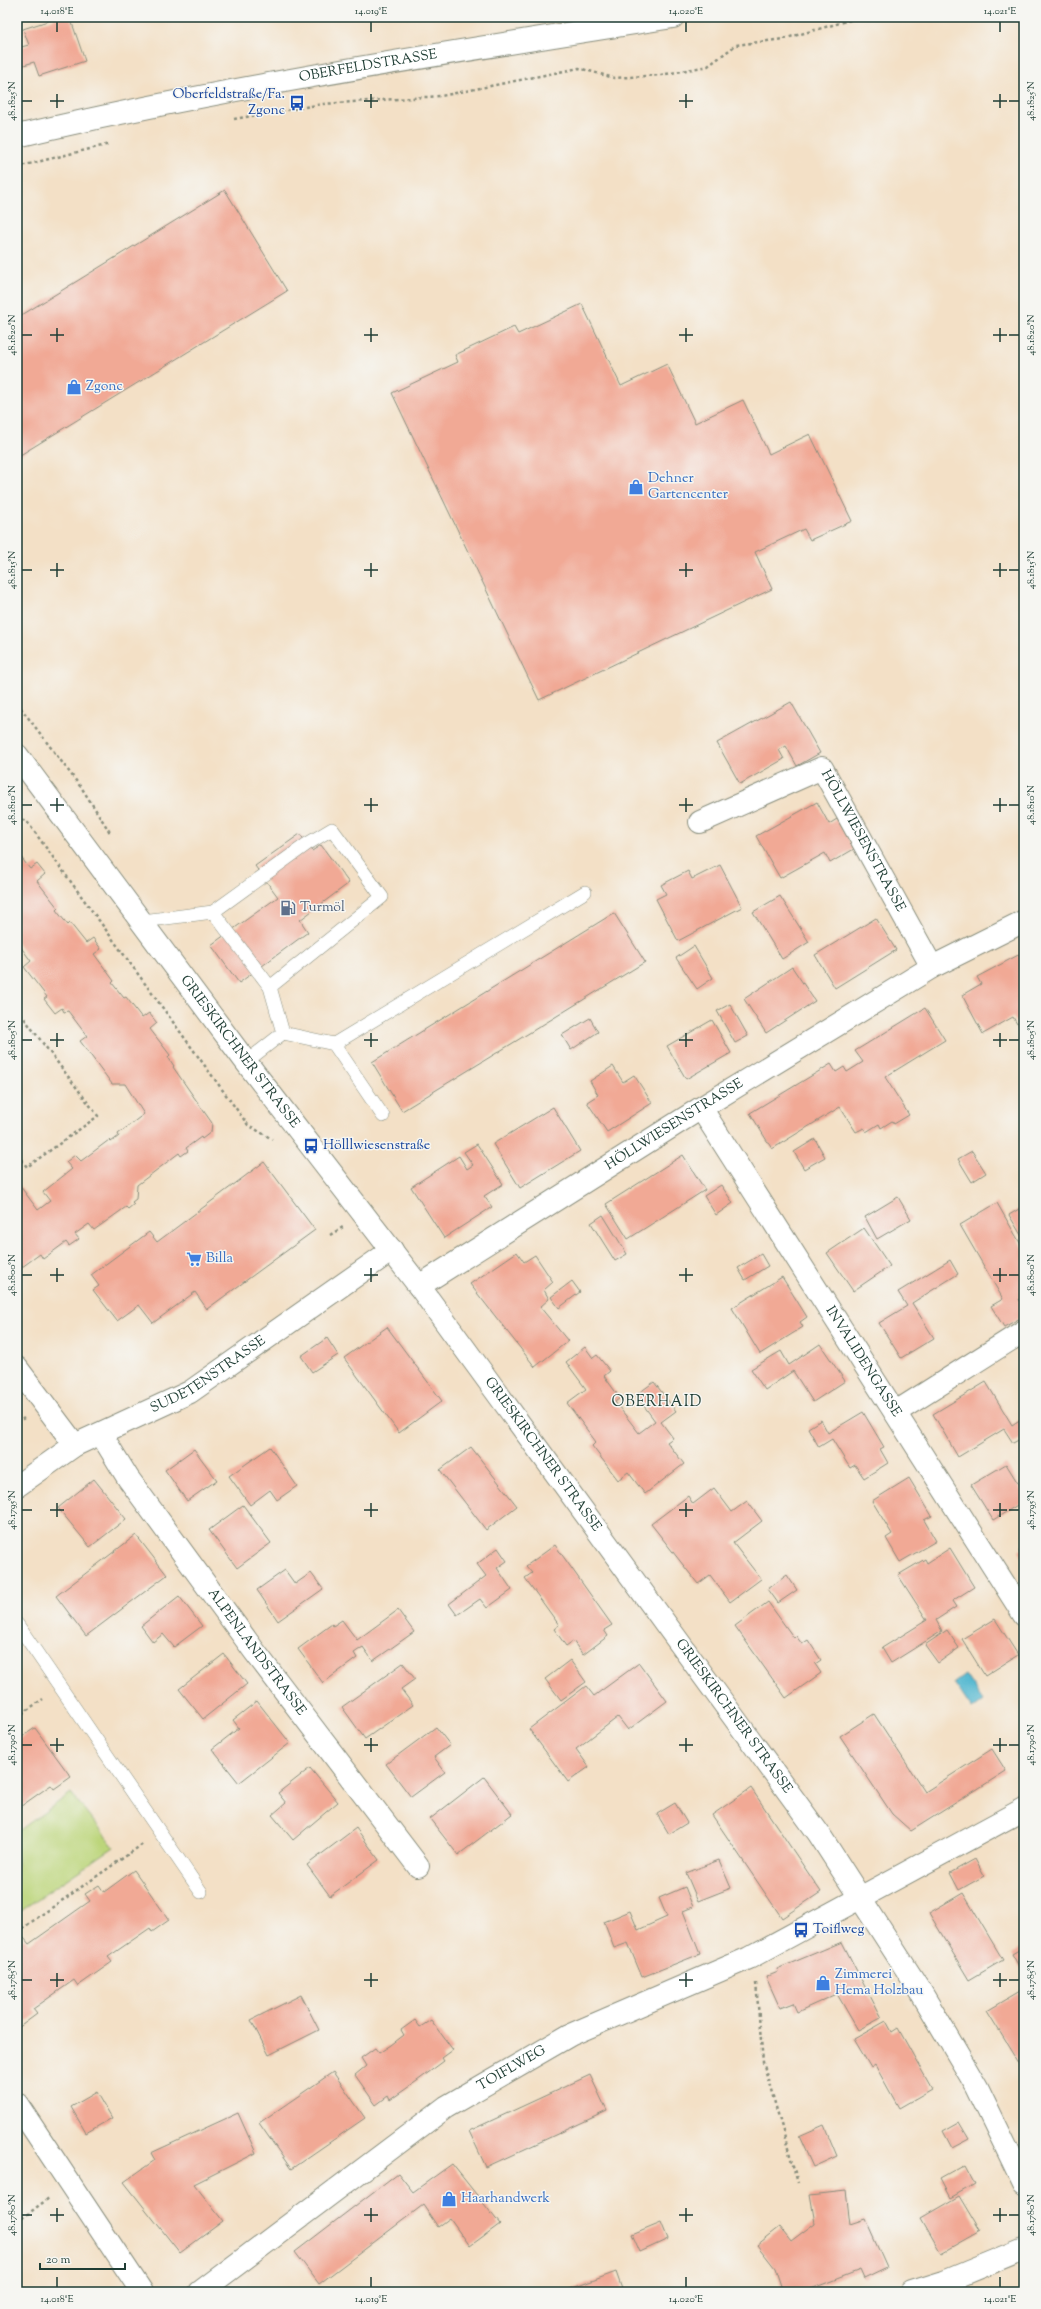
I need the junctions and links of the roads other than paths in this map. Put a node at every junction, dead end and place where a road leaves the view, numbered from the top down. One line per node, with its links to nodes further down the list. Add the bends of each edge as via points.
1 (673, 17): 2 (street, OBERFELDSTRASSE, via 240,88 121,111)
2 (17, 136)
3 (17, 755): 7 (street, GRIESKIRCHNER STRASSE)
4 (700, 822): 9 (street, HÖLLWIESENSTRASSE, via 822,768)
5 (585, 892): 12 (lane)
6 (213, 912): 7 (lane); 10 (lane); 10 (lane, via 332,829 382,897)
7 (143, 921): 13 (street, GRIESKIRCHNER STRASSE)
8 (1024, 921): 9 (street, HÖLLWIESENSTRASSE)
9 (932, 967): 14 (street, HÖLLWIESENSTRASSE)
10 (270, 987): 11 (lane)
11 (284, 1033): 12 (lane); 13 (lane)
12 (334, 1044): 15 (lane)
13 (246, 1062): 16 (street, GRIESKIRCHNER STRASSE)
14 (701, 1108): 17 (street, HÖLLWIESENSTRASSE); 20 (street, INVALIDENGASSE)
15 (383, 1116)
16 (392, 1250): 17 (street, GRIESKIRCHNER STRASSE); 21 (street, SUDETENSTRASSE, via 190,1392)
17 (419, 1286): 29 (street, GRIESKIRCHNER STRASSE, via 819,1834)
18 (1024, 1331): 20 (street)
19 (17, 1368): 22 (street)
20 (896, 1412): 24 (street, INVALIDENGASSE)
21 (101, 1434): 22 (street, SUDETENSTRASSE); 27 (street, ALPENLANDSTRASSE, via 128,1478 255,1652)
22 (75, 1445): 23 (street, SUDETENSTRASSE)
23 (17, 1486)
24 (1024, 1615)
25 (17, 1624): 28 (lane)
26 (1024, 1809): 29 (street, TOIFLWEG)
27 (418, 1866)
28 (202, 1892)
29 (860, 1899): 31 (street, GRIESKIRCHNER STRASSE, via 921,1992 977,2087); 34 (street, TOIFLWEG, via 749,1958 570,2035 446,2107)
30 (17, 2104): 33 (street)
31 (1024, 2184)
32 (1024, 2249): 35 (street, via 944,2282)
33 (142, 2292)
34 (200, 2292)
35 (912, 2292)

